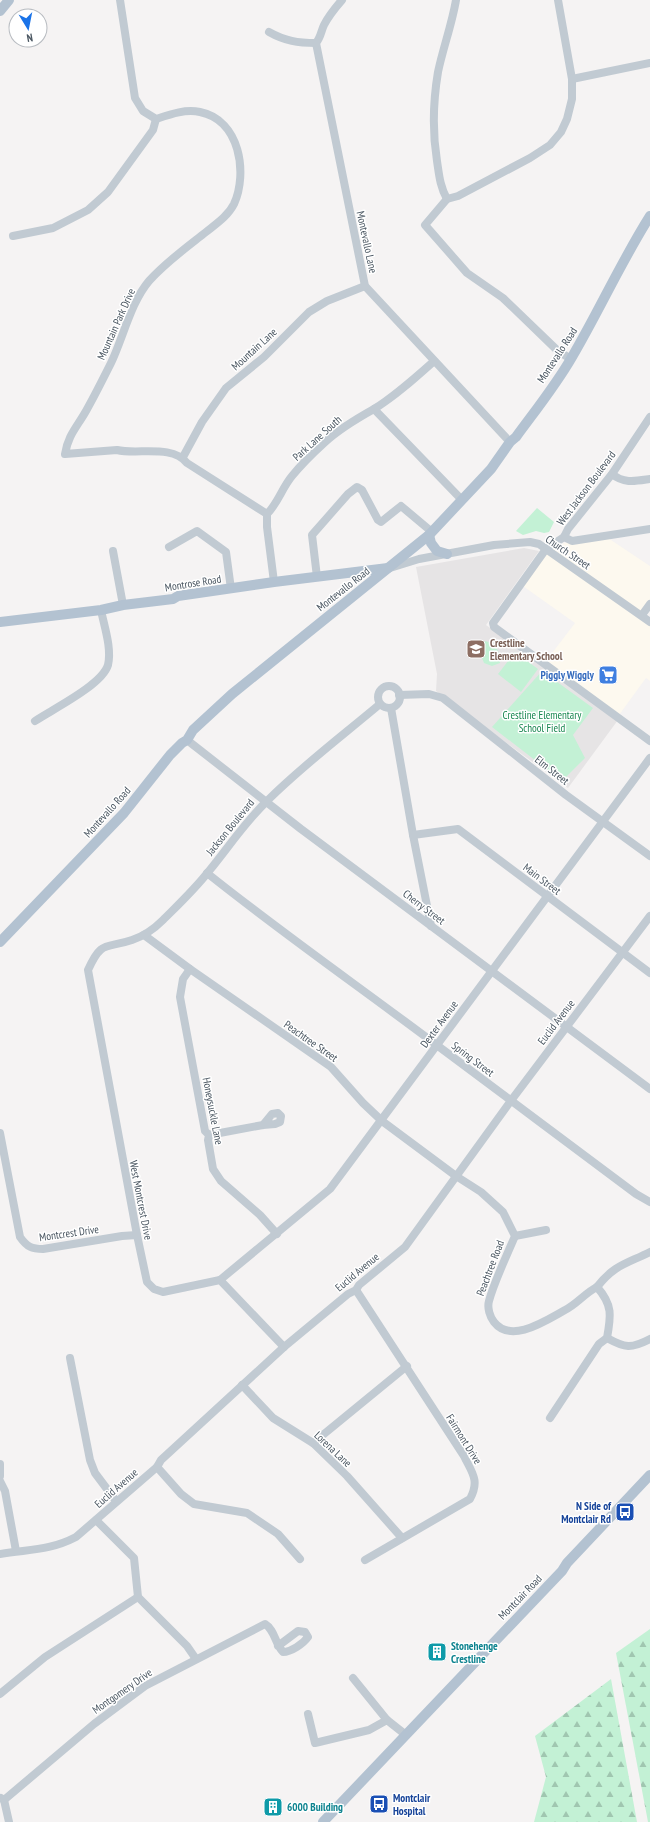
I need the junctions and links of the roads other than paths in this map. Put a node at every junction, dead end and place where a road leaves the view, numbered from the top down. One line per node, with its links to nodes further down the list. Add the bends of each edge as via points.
1 (9, 0): 6 (main road)
2 (120, 0): 11 (street, via 135,98 143,111)
3 (342, 0): 8 (street, via 330,13)
4 (456, 0): 12 (street, via 439,70 433,116 434,142 442,188)
5 (558, 0): 10 (street)
6 (0, 11)
7 (269, 32): 8 (street, via 294,43)
8 (316, 43): 15 (street, Montevallo Lane)
9 (650, 63): 10 (street)
10 (572, 79): 12 (street, via 572,99 567,119 561,132 550,145 464,193)
11 (156, 119): 14 (street, via 152,130 108,192 88,210 53,228); 21 (street, Mountain Park Drive, via 178,112 198,111 207,113 220,122 233,138 239,154 241,184 226,216 168,263 139,296 111,363 67,440 65,454 153,450)
12 (447, 199): 16 (street, via 425,225 467,273 503,298 558,351)
13 (650, 216): 16 (main road, Montevallo Road, via 629,249)
14 (13, 236)
15 (365, 286): 17 (street, Montevallo Lane); 21 (street, Mountain Lane, via 327,301 309,312 264,357 226,388 202,422)
16 (571, 359): 20 (main road, Montevallo Road)
17 (434, 362): 18 (street, Park Lane South); 20 (street, Montevallo Lane)
18 (374, 409): 24 (street); 25 (street, Park Lane South, via 343,427 323,444 292,476)
19 (650, 417): 22 (street, West Jackson Boulevard)
20 (510, 442): 24 (main road, Montevallo Road, via 491,469)
21 (183, 457): 25 (street, Mountain Park Drive, via 187,463)
22 (612, 474): 23 (street, via 619,480 633,482); 28 (street, West Jackson Boulevard)
23 (650, 479)
24 (462, 500): 27 (main road, Montevallo Road)
25 (268, 514): 36 (street, via 267,527)
26 (650, 529): 28 (street, via 572,541)
27 (431, 534): 32 (main road, via 430,543 437,552); 33 (main road, Montevallo Road); 35 (street, via 401,506 381,522 362,490 357,488 348,494 312,535)
28 (564, 537): 30 (street, West Jackson Boulevard)
29 (169, 547): 37 (street, via 197,531 226,552)
30 (546, 549): 32 (street, Church Street, via 530,542 494,545); 42 (street, Church Street); 50 (street, West Jackson Boulevard, via 493,623 494,627)
31 (113, 551): 39 (street)
32 (447, 554): 33 (street, Church Street)
33 (390, 568): 34 (main road, Montrose Road); 38 (main road, Montevallo Road)
34 (347, 574): 35 (main road, Montrose Road); 38 (main road, via 355,583)
35 (317, 578): 36 (main road, Montrose Road)
36 (274, 582): 37 (main road, Montrose Road)
37 (231, 589): 39 (main road, Montrose Road)
38 (356, 593): 49 (main road, Montevallo Road, via 232,694 193,730)
39 (123, 604): 41 (main road, Montrose Road)
40 (650, 604): 42 (street)
41 (102, 610): 43 (main road, Montrose Road); 48 (street, via 109,653 104,673 94,683)
42 (642, 615): 44 (street, Church Street)
43 (0, 622)
44 (650, 622)
45 (399, 694): 46 (street, via 393,687 382,688 378,694); 47 (street, via 398,702); 53 (street, Elm Street, via 429,694 443,698)
46 (380, 704): 47 (street); 52 (street, Jackson Boulevard)
47 (391, 708): 54 (street)
48 (35, 720)
49 (187, 740): 52 (street, Cherry Street); 61 (main road, Montevallo Road, via 170,755 124,813)
50 (650, 741)
51 (650, 758): 53 (street, Dexter Avenue)
52 (267, 801): 56 (street, Jackson Boulevard); 59 (street, Cherry Street)
53 (602, 822): 55 (street, Elm Street); 57 (street, Dexter Avenue)
54 (413, 835): 57 (street, Main Street, via 458,829); 59 (street)
55 (650, 856)
56 (207, 873): 60 (street, Jackson Boulevard, via 163,920); 68 (street, Spring Street)
57 (547, 896): 62 (street, Main Street); 65 (street, Dexter Avenue)
58 (650, 916): 62 (street, Euclid Avenue)
59 (431, 926): 65 (street, Cherry Street)
60 (144, 935): 63 (street, Jackson Boulevard, via 112,944); 64 (street, Peachtree Street)
61 (0, 942)
62 (622, 952): 66 (street, Main Street); 67 (street, Euclid Avenue)
63 (95, 955): 79 (street, West Montcrest Drive, via 88,970 89,981)
64 (190, 969): 71 (street, Peachtree Street, via 331,1067 362,1103); 74 (street, Honeysuckle Lane, via 183,979 180,997 205,1131)
65 (492, 971): 67 (street, Cherry Street); 68 (street, Dexter Avenue)
66 (650, 973)
67 (567, 1026): 69 (street, Cherry Street); 70 (street, Euclid Avenue)
68 (437, 1045): 70 (street, Spring Street); 71 (street, Dexter Avenue)
69 (650, 1089)
70 (510, 1102): 75 (street, Euclid Avenue); 76 (street, Spring Street)
71 (381, 1119): 75 (street, Peachtree Street); 78 (street, Dexter Avenue, via 330,1189)
72 (263, 1124): 74 (street)
73 (0, 1133): 79 (street, Montcrest Drive, via 20,1238 25,1244 33,1249 43,1249)
74 (209, 1135): 78 (street, Honeysuckle Lane, via 213,1169 221,1181 260,1215)
75 (456, 1176): 80 (street, Peachtree Road, via 481,1192 503,1212); 84 (street, Euclid Avenue, via 404,1247)
76 (650, 1202)
77 (546, 1230): 80 (street)
78 (277, 1234): 82 (street, Dexter Avenue)
79 (137, 1235): 82 (street, West Montcrest Drive, via 147,1282 154,1289 163,1292 175,1291)
80 (515, 1236): 83 (street, Peachtree Road, via 488,1303 490,1318 498,1328 509,1332 523,1331 566,1310)
81 (650, 1252): 83 (street, Peachtree Road, via 618,1266 606,1275)
82 (220, 1280): 87 (street)
83 (597, 1288): 85 (street, via 606,1296 609,1304 611,1318)
84 (356, 1290): 87 (street, Euclid Avenue); 89 (street, Fairmont Drive)
85 (607, 1338): 86 (street, via 631,1347); 91 (street, via 599,1344)
86 (650, 1339)
87 (284, 1347): 90 (street, Euclid Avenue)
88 (70, 1358): 98 (street, via 90,1460 95,1473)
89 (406, 1366): 92 (street); 100 (street, Fairmont Drive, via 464,1456 476,1480 470,1500)
90 (242, 1385): 92 (street, Lorena Lane, via 273,1418); 94 (street, Euclid Avenue, via 161,1460)
91 (550, 1418)
92 (313, 1443): 100 (street, Lorena Lane, via 347,1476)
93 (0, 1464): 96 (street)
94 (157, 1467): 98 (street, Euclid Avenue); 103 (street, via 181,1494 194,1504 247,1513 278,1534)
95 (650, 1475): 112 (main road, Montclair Road)
96 (0, 1476)
97 (0, 1481): 101 (street, via 5,1491)
98 (116, 1501): 99 (street, Euclid Avenue)
99 (96, 1520): 101 (street, Euclid Avenue, via 63,1544); 105 (street, via 134,1558)
100 (402, 1538): 104 (street, Fairmont Drive)
101 (16, 1551): 102 (street, Euclid Avenue)
102 (0, 1554)
103 (300, 1559)
104 (364, 1560)
105 (138, 1597): 107 (street, via 187,1646); 109 (street, via 45,1657)
106 (278, 1646): 107 (street, Montgomery Drive, via 271,1629 265,1624)
107 (196, 1659): 113 (street, Montgomery Drive, via 145,1686)
108 (353, 1678): 111 (street)
109 (0, 1694)
110 (308, 1714): 111 (street, via 315,1743 369,1730)
111 (387, 1720): 112 (street)
112 (406, 1734): 115 (main road, Montclair Road)
113 (2, 1799): 114 (street)
114 (9, 1822)
115 (323, 1822)

